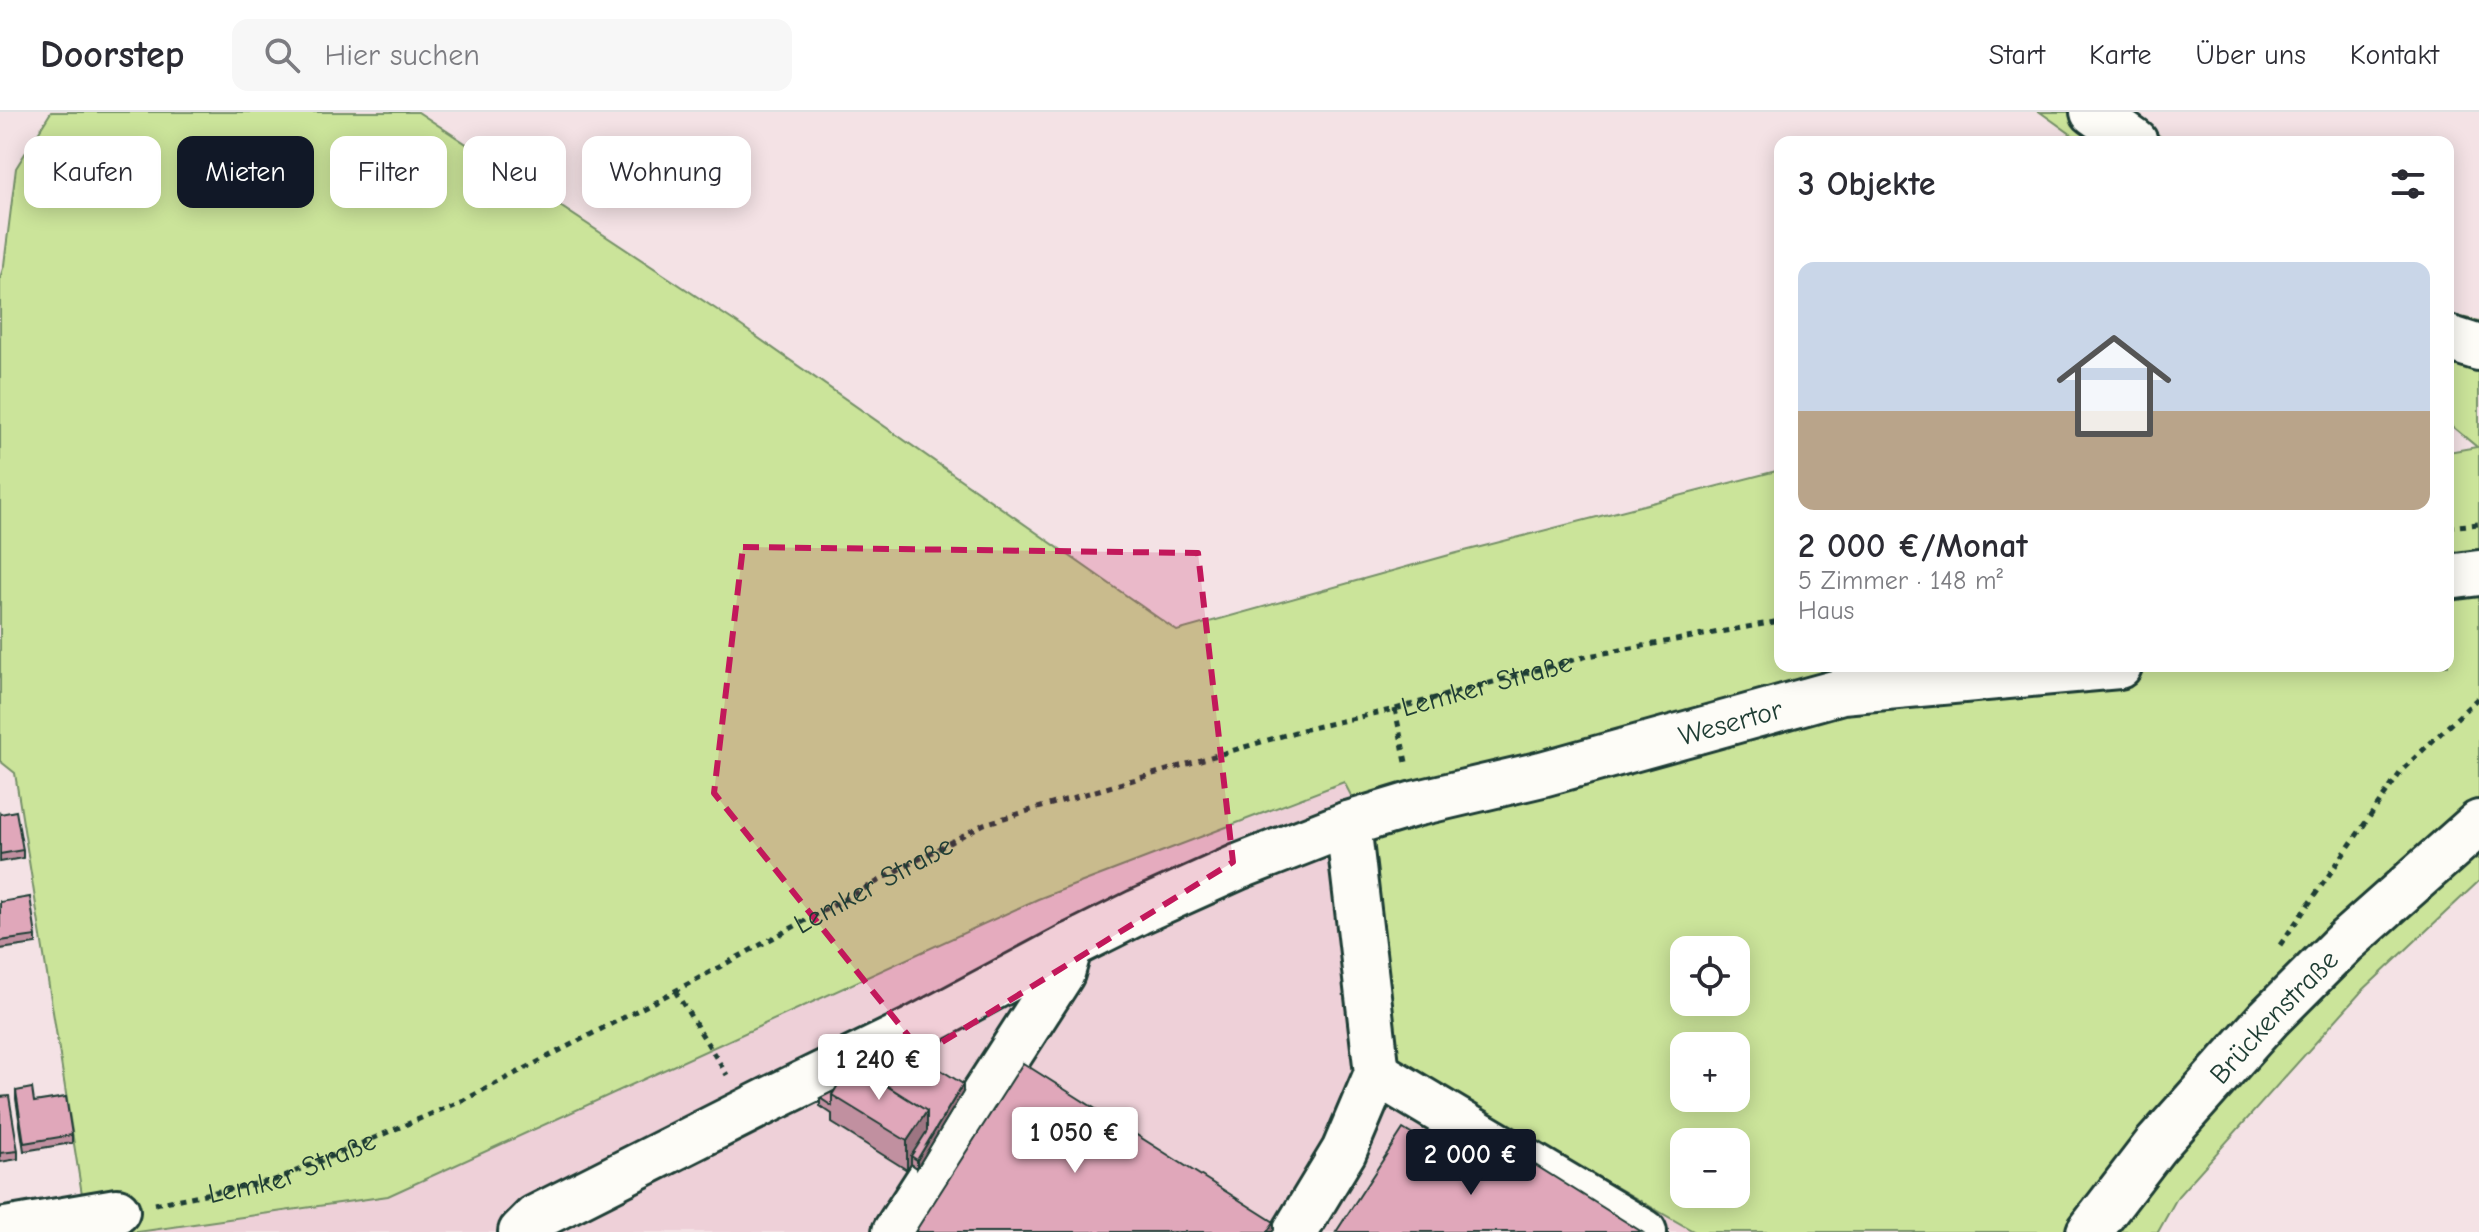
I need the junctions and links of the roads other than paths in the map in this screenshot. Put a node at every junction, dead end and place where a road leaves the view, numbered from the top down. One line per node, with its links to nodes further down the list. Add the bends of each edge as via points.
1 (2093, 112): 2 (street)
2 (2127, 136)
3 (2454, 340): 4 (street)
4 (2479, 348)
5 (2479, 573): 6 (street)
6 (2454, 576)
7 (2053, 672): 9 (street, Wesertor, via 1842,691)
8 (2479, 823): 20 (street, Brückenstraße, via 2269,1018 2155,1146)
9 (1348, 824): 10 (street, Wesertor, via 1238,867); 12 (street)
10 (1070, 946): 11 (street, Wesertor); 17 (street, via 1062,973 952,1114)
11 (861, 1056): 13 (street); 16 (street, Wesertor, via 535,1218)
12 (1377, 1073): 18 (street, via 1344,1151); 19 (street)
13 (900, 1081)
14 (117, 1211): 15 (street)
15 (0, 1231)
16 (521, 1232)
17 (895, 1232)
18 (1295, 1232)
19 (1644, 1232)
20 (2089, 1232)

